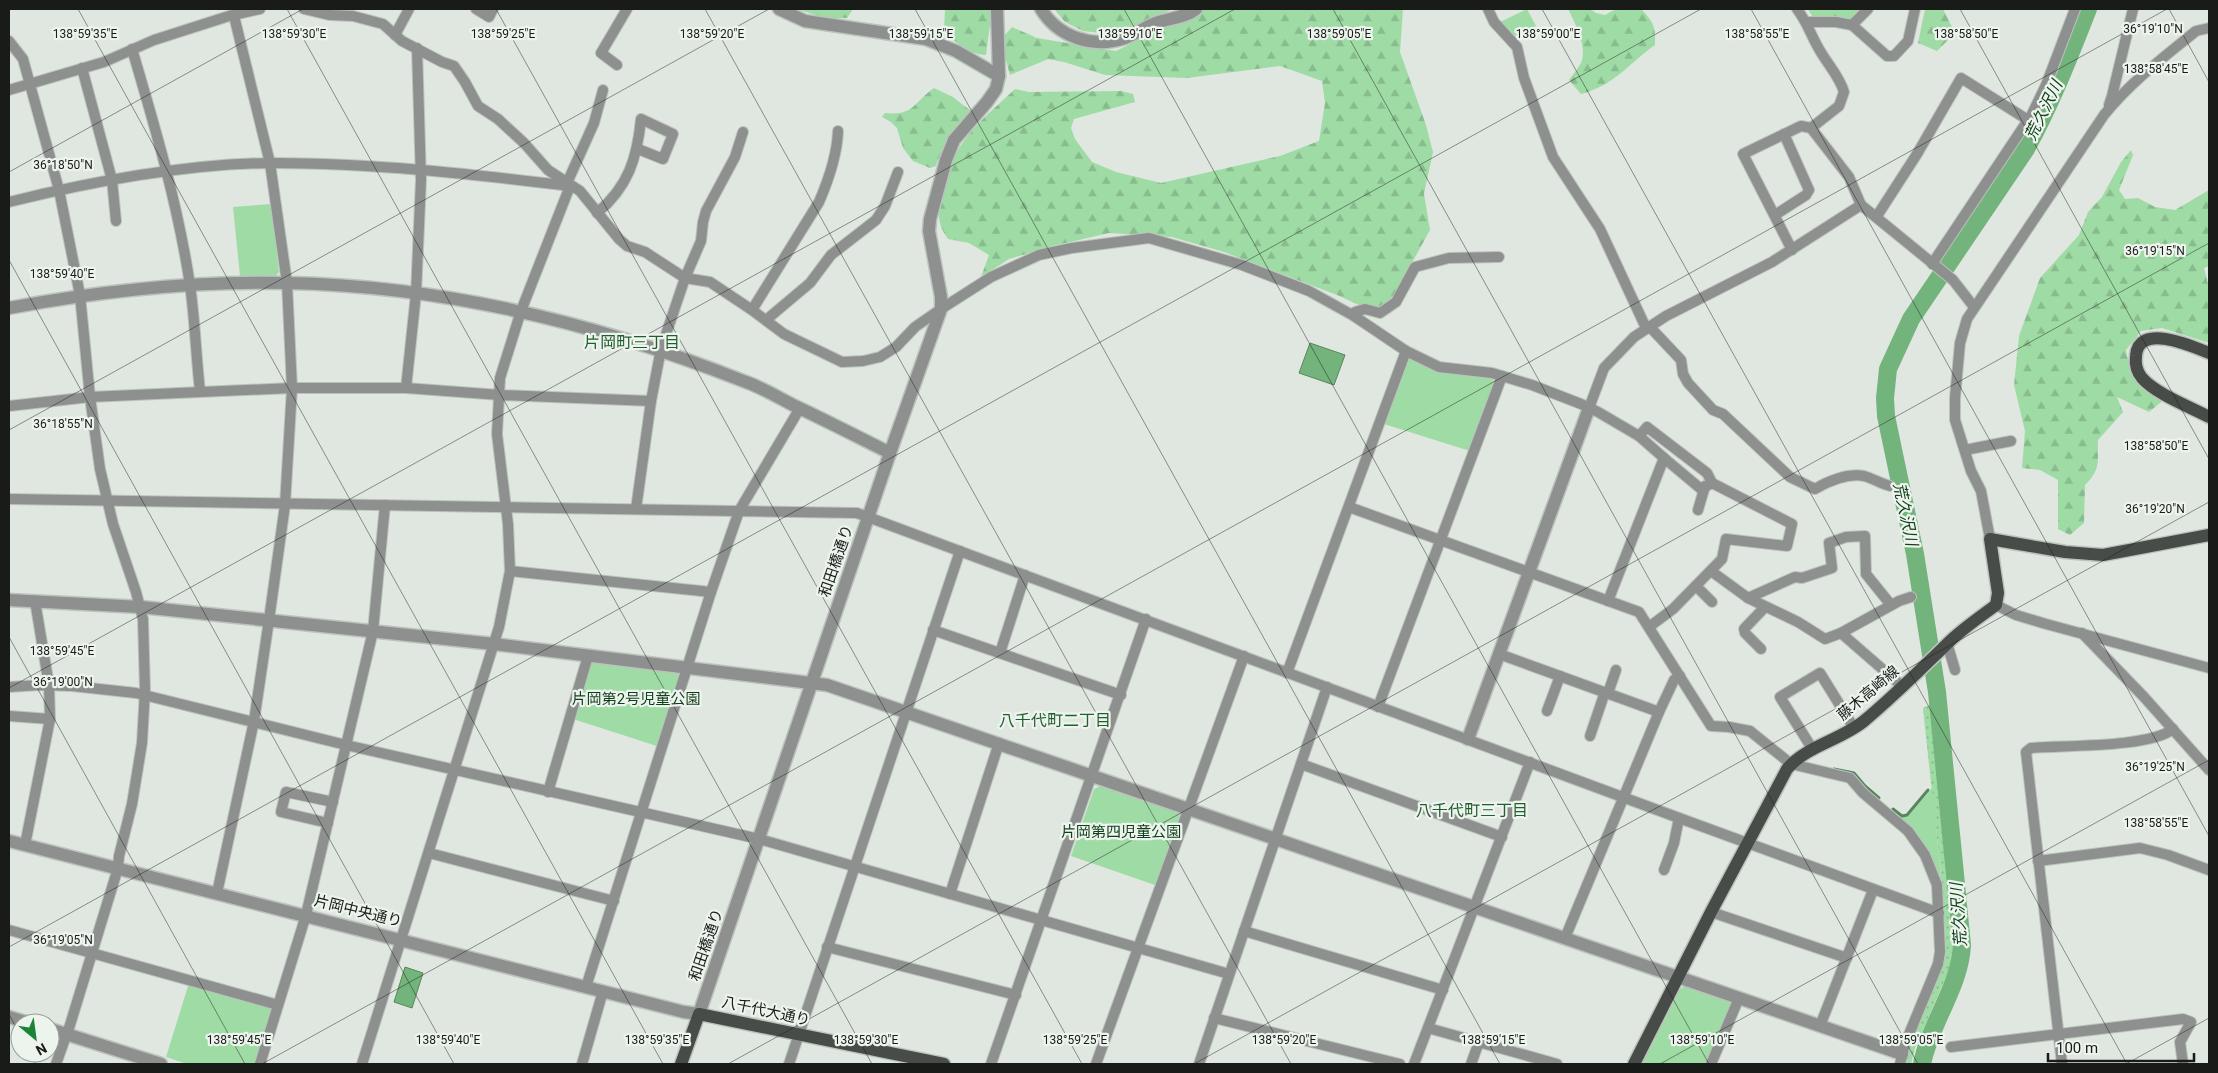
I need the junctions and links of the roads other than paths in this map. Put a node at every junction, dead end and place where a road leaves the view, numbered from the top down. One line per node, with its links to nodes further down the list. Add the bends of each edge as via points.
1 (260, 9): 17 (street)
2 (304, 9): 21 (street, via 383,24)
3 (409, 9): 21 (street)
4 (476, 9): 5 (street, via 489,17)
5 (492, 9)
6 (627, 9): 25 (street, via 601,53)
7 (779, 9): 27 (street, via 805,21 926,39 956,51)
8 (997, 9): 27 (street)
9 (1041, 9): 10 (street, via 1066,35 1098,43 1125,38)
10 (1196, 9)
11 (1488, 9): 66 (street, via 1494,22 1517,47 1534,109 1553,157 1600,230)
12 (1797, 9): 18 (street)
13 (1868, 9): 19 (street)
14 (1915, 9): 19 (street, via 1908,40 1894,56 1887,56)
15 (2075, 9): 32 (street, via 2046,85)
16 (2132, 9): 31 (street, via 2112,96)
17 (231, 14): 24 (street); 38 (street)
18 (1807, 22): 19 (street, via 1836,22); 33 (street, via 1813,39 1837,75 1844,92 1839,106)
19 (1852, 26)
20 (2209, 28): 31 (street, via 2196,31 2161,59)
21 (395, 35): 23 (street)
22 (9, 41): 28 (street, via 23,59)
23 (417, 48): 39 (street); 43 (street, via 454,66 478,106 498,119 548,170)
24 (132, 50): 26 (street); 40 (street)
25 (618, 65)
26 (82, 68): 28 (street); 42 (street)
27 (999, 76): 61 (street, 和田橋通り, via 996,89 987,102 954,140 930,219)
28 (31, 83): 29 (street); 44 (street)
29 (9, 90)
30 (603, 90): 43 (street, via 594,123)
31 (2104, 115): 59 (street)
32 (2028, 120): 49 (street, via 1962,78); 53 (street)
33 (1811, 128): 36 (street, via 1801,126); 46 (street, via 1849,177)
34 (838, 131): 62 (street, via 837,150 819,202)
35 (743, 132): 54 (street, via 735,157 706,211 701,241)
36 (1784, 134): 48 (street, via 1809,190); 48 (street, via 1743,154)
37 (638, 149): 47 (street, via 622,186 612,200)
38 (270, 163): 39 (street); 40 (street); 55 (street)
39 (422, 169): 43 (street); 57 (street)
40 (168, 171): 42 (street); 56 (street)
41 (898, 172): 65 (street, via 876,220 830,255 810,283)
42 (112, 180): 44 (street); 50 (street)
43 (569, 185): 47 (street, via 580,191); 63 (street)
44 (59, 190): 45 (street); 58 (street)
45 (9, 202)
46 (1861, 205): 49 (street); 51 (street)
47 (596, 213): 54 (street, via 627,246 645,252)
48 (1775, 214): 51 (street)
49 (1877, 216): 53 (street)
50 (116, 221)
51 (1792, 250): 66 (street)
52 (1499, 257): 64 (street, via 1449,258 1415,267 1396,302 1380,313 1365,309 1355,312)
53 (1934, 266): 59 (street, via 1950,278)
54 (685, 278): 62 (street, via 710,282); 67 (street)
55 (287, 283): 56 (street); 57 (street); 71 (street)
56 (190, 285): 58 (street); 73 (street)
57 (416, 294): 63 (street); 72 (street)
58 (80, 295): 60 (street); 75 (street)
59 (1974, 307): 83 (street, via 1960,343 1955,398 1955,420)
60 (9, 308)
61 (941, 309): 64 (street, via 991,277 1039,255 1149,238 1242,264 1309,291); 65 (street, via 896,347 863,362 842,362 784,334); 84 (street, 和田橋通り)
62 (752, 310): 65 (street)
63 (521, 311): 67 (street); 74 (street, via 500,378)
64 (1354, 316): 68 (street)
65 (766, 320)
66 (1648, 327): 79 (street, via 1620,349 1604,368); 87 (street, via 1681,360 1688,383 1713,410 1723,414 1790,477 1814,489 1828,481 1850,476 1864,476)
67 (661, 349): 76 (street); 78 (street, via 749,383)
68 (1406, 351): 70 (street, via 1443,368); 93 (street)
69 (2209, 353): 80 (main road, via 2170,339 2155,338 2140,345 2135,359 2139,375 2150,385)
70 (1502, 376): 79 (street); 100 (street)
71 (292, 388): 72 (street); 73 (street); 90 (street)
72 (406, 388): 74 (street)
73 (200, 391): 75 (street)
74 (500, 395): 76 (street); 92 (street, via 497,434)
75 (90, 397): 77 (street); 89 (street)
76 (650, 401): 94 (street)
77 (9, 406)
78 (800, 408): 84 (street); 96 (street)
79 (1589, 408): 81 (street); 104 (street)
80 (2209, 417)
81 (1639, 436): 85 (street); 86 (street, via 1647,427 1707,473)
82 (2012, 441): 83 (street)
83 (1965, 450): 99 (street, via 1981,491)
84 (890, 453): 97 (street, 和田橋通り)
85 (1664, 458): 86 (street, via 1701,489); 112 (street)
86 (1708, 485): 95 (street); 103 (street, via 1792,524 1787,546 1726,539 1722,559)
87 (1890, 486)
88 (9, 499): 89 (street)
89 (108, 502): 90 (street); 116 (street)
90 (285, 504): 91 (street); 119 (street)
91 (385, 505): 92 (street); 122 (street)
92 (506, 507): 94 (street); 102 (street)
93 (1349, 507): 100 (street); 136 (street)
94 (636, 510): 96 (street)
95 (1698, 510)
96 (739, 511): 97 (street, via 857,513); 107 (street)
97 (868, 516): 101 (street); 139 (street, 和田橋通り)
98 (2209, 535): 99 (main road, via 2103,555)
99 (1990, 539): 115 (main road, via 1998,593)
100 (1440, 540): 104 (street); 147 (street)
101 (960, 551): 105 (street); 121 (street)
102 (510, 571): 107 (street); 125 (street)
103 (1711, 571): 106 (street); 108 (street)
104 (1529, 572): 112 (street); 129 (street)
105 (1025, 575): 118 (street); 128 (street)
106 (1696, 586): 113 (street); 120 (street)
107 (710, 592): 132 (street)
108 (1748, 598): 114 (street, via 1795,577 1802,578 1832,568 1829,543 1856,535 1865,536 1866,574); 117 (street)
109 (1911, 598): 114 (street)
110 (9, 600): 111 (street)
111 (35, 601): 116 (street); 140 (street)
112 (1608, 601): 120 (street, via 1639,612)
113 (1712, 602)
114 (1891, 605): 123 (street)
115 (1996, 605): 124 (street, via 2016,615); 126 (main road, 藤木高崎線)
116 (141, 606): 119 (street); 146 (street)
117 (1765, 607): 123 (street, via 1825,639); 127 (street, via 1744,628)
118 (1146, 619): 131 (street); 145 (street)
119 (269, 620): 122 (street); 153 (street)
120 (1649, 627): 138 (street)
121 (933, 630): 128 (street); 148 (street)
122 (373, 631): 125 (street); 159 (street)
123 (1841, 633): 142 (street)
124 (2082, 633): 133 (street); 155 (street)
125 (494, 644): 130 (street); 165 (street)
126 (1946, 645): 135 (street); 142 (main road, 藤木高崎線)
127 (1761, 649)
128 (1000, 653): 145 (street)
129 (1499, 654): 137 (street); 157 (street)
130 (588, 656): 132 (street); 167 (street)
131 (1244, 656): 136 (street); 170 (street)
132 (688, 666): 139 (street); 171 (street)
133 (2209, 668)
134 (1616, 670): 144 (street)
135 (1954, 670)
136 (1287, 673): 143 (street)
137 (1560, 676): 144 (street); 149 (street)
138 (1680, 676): 150 (street, via 1674,680); 163 (street, via 1712,726 1750,731)
139 (812, 684): 148 (street, via 828,685); 175 (street, 和田橋通り)
140 (49, 685): 141 (street); 146 (street, via 94,687); 152 (street)
141 (9, 687)
142 (1902, 687): 154 (main road, 藤木高崎線)
143 (1328, 688): 147 (street); 162 (street)
144 (1607, 693): 150 (street); 156 (street)
145 (1121, 695): 166 (street)
146 (145, 696): 153 (street); 183 (street, via 139,768)
147 (1378, 707): 157 (street)
148 (907, 711): 158 (street); 182 (street)
149 (1547, 712)
150 (1659, 712): 168 (street)
151 (9, 716): 152 (street)
152 (50, 719): 179 (street)
153 (254, 721): 159 (street); 187 (street)
154 (1854, 728): 160 (main road, 藤木高崎線); 160 (street, via 1820,673 1780,697)
155 (2173, 729): 164 (street); 181 (street, via 2166,734 2126,743 2027,750)
156 (1590, 736)
157 (1468, 739): 161 (street)
158 (999, 743): 166 (street); 188 (street)
159 (346, 745): 165 (street); 169 (street)
160 (1813, 750): 163 (main road, 藤木高崎線)
161 (1530, 762): 168 (street); 174 (street)
162 (1301, 764): 174 (street); 176 (street)
163 (1791, 764): 178 (main road, 藤木高崎線); 192 (street, via 1850,778 1908,830 1932,870)
164 (2209, 770)
165 (455, 771): 167 (street); 180 (street)
166 (1093, 776): 170 (street); 194 (street)
167 (548, 792): 171 (street)
168 (1624, 797): 172 (street); 197 (street)
169 (333, 802): 173 (street); 173 (street, via 286,792 281,812)
170 (1188, 809): 176 (street); 200 (street)
171 (642, 813): 175 (street); 189 (street)
172 (1679, 818): 178 (street); 184 (street)
173 (328, 823): 193 (street)
174 (1502, 837): 190 (street)
175 (759, 839): 182 (street); 211 (street, 和田橋通り)
176 (1276, 839): 190 (street); 196 (street)
177 (9, 841): 179 (street, 片岡中央通り)
178 (1747, 843): 186 (street); 191 (main road, 藤木高崎線)
179 (25, 845): 183 (street, 片岡中央通り)
180 (430, 853): 189 (street); 198 (street)
181 (2038, 861): 185 (street, via 2140,848); 217 (street)
182 (855, 867): 188 (street); 199 (street)
183 (118, 868): 187 (street, 片岡中央通り); 201 (street)
184 (1664, 870)
185 (2209, 870)
186 (1873, 890): 192 (street); 202 (street)
187 (217, 892): 193 (street, 片岡中央通り)
188 (950, 894): 194 (street)
189 (614, 901): 205 (street)
190 (1475, 907): 197 (street); 206 (street)
191 (1711, 912): 202 (street); 204 (main road, 藤木高崎線)
192 (1939, 913): 221 (street, via 1941,945 1938,964)
193 (306, 915): 198 (street, 片岡中央通り); 210 (street)
194 (1042, 920): 200 (street); 208 (street)
195 (9, 930): 201 (street)
196 (1244, 931): 203 (street); 206 (street)
197 (1565, 938): 204 (street)
198 (401, 939): 205 (street, 片岡中央通り); 225 (street)
199 (827, 948): 208 (street); 218 (street)
200 (1138, 948): 203 (street); 231 (street)
201 (92, 953): 210 (street); 216 (street)
202 (1847, 958): 213 (street)
203 (1229, 974): 212 (street)
204 (1678, 978): 209 (street); 237 (main road, 藤木高崎線)
205 (586, 987): 207 (street, 片岡中央通り)
206 (1443, 990): 214 (street)
207 (603, 991): 211 (street, 片岡中央通り); 226 (street)
208 (1016, 995): 230 (street)
209 (1739, 998): 213 (street); 238 (street)
210 (278, 1005): 224 (street)
211 (698, 1014): 218 (main road, 八千代大通り); 227 (main road, 和田橋通り)
212 (1214, 1018): 232 (street); 233 (street)
213 (1820, 1026): 221 (street)
214 (1428, 1028): 219 (street); 234 (street)
215 (60, 1032): 216 (street)
216 (66, 1034): 222 (street); 223 (street)
217 (2058, 1034): 220 (street); 239 (street); 240 (street, via 2183,1019 2191,1022 2180,1042)
218 (800, 1035): 228 (street); 229 (main road, 八千代大通り)
219 (1479, 1042): 235 (street); 236 (street)
220 (1951, 1047)
221 (1901, 1059)
222 (56, 1064)
223 (161, 1064)
224 (260, 1064)
225 (362, 1064)
226 (582, 1064)
227 (681, 1064)
228 (789, 1064)
229 (944, 1064)
230 (991, 1064)
231 (1096, 1064)
232 (1199, 1064)
233 (1400, 1064)
234 (1414, 1064)
235 (1471, 1064)
236 (1557, 1064)
237 (1634, 1064)
238 (1711, 1064)
239 (2062, 1064)
240 (2184, 1064)

